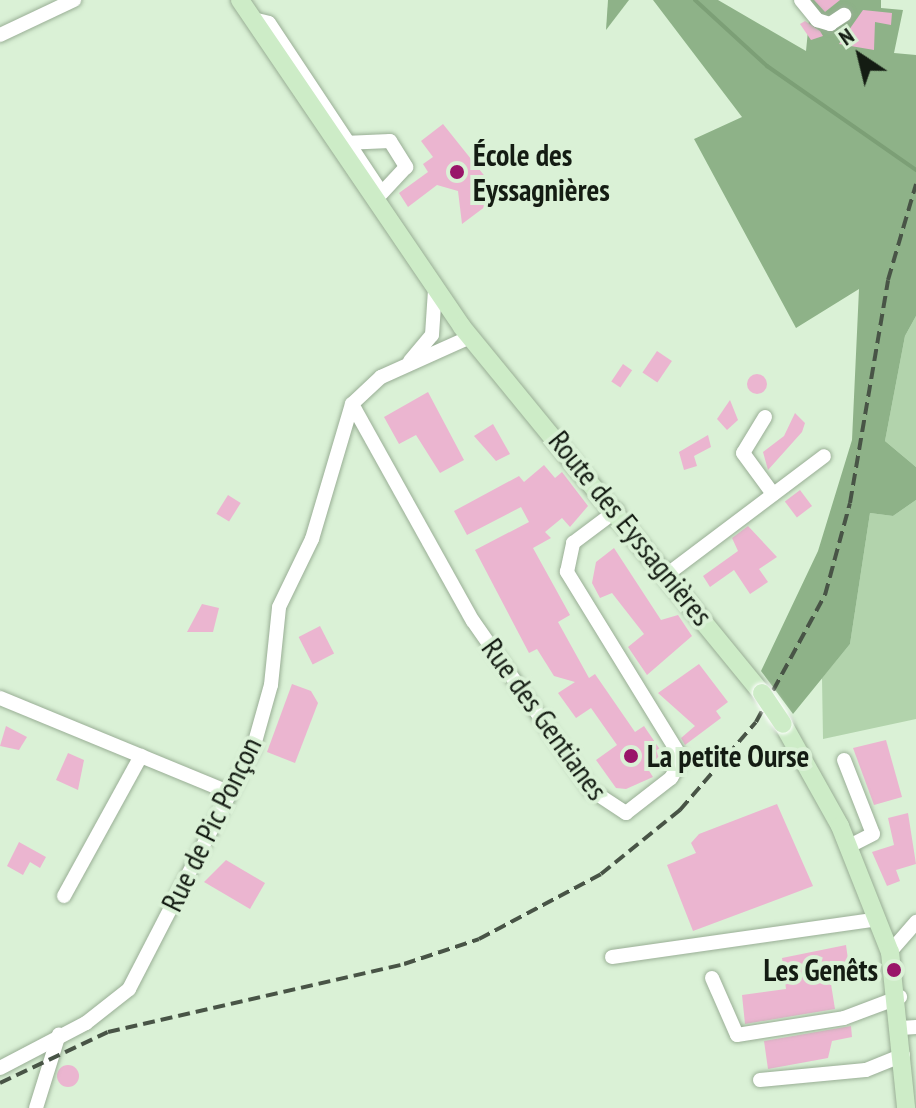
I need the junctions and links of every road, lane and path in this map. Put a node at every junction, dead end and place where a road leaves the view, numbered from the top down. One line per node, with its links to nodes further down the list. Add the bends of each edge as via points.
1 (74, 0): 5 (street)
2 (240, 0): 6 (main road, Route des Eyssagnières)
3 (801, 0): 4 (street, via 817,20 830,24)
4 (844, 15)
5 (0, 35)
6 (340, 143): 7 (main road, Route des Eyssagnières); 7 (street, via 390,141 406,167)
7 (378, 198): 8 (main road, Route des Eyssagnières)
8 (435, 290): 9 (main road, Route des Eyssagnières); 10 (street)
9 (464, 329): 10 (street); 11 (street); 17 (main road, Route des Eyssagnières)
10 (433, 332): 11 (street); 12 (street)
11 (445, 351): 12 (street)
12 (399, 369): 13 (street, via 363,388)
13 (352, 404): 17 (street, Rue des Gentianes, via 473,621 591,790 626,813 671,778 682,759 567,572 573,543); 22 (street, Rue de Pic Ponçon, via 312,539 279,607 265,709)
14 (765, 417): 16 (street, via 743,453)
15 (824, 456): 16 (street)
16 (773, 494): 18 (street)
17 (617, 510): 18 (main road, Route des Eyssagnières)
18 (669, 573): 23 (main road, Route des Eyssagnières, bridge, via 783,724)
19 (0, 698): 20 (street)
20 (141, 756): 22 (street); 24 (street)
21 (844, 760): 23 (street, via 873,834)
22 (230, 793): 31 (street, Rue de Pic Ponçon, via 129,989)
23 (849, 846): 26 (main road, Route des Eyssagnières)
24 (64, 896)
25 (916, 922): 26 (street)
26 (884, 936): 27 (street); 29 (main road, Route des Eyssagnières)
27 (612, 957)
28 (712, 978): 29 (street, via 737,1035 844,1018)
29 (900, 997): 30 (main road, Route des Eyssagnières)
30 (909, 1028): 32 (main road, Route des Eyssagnières)
31 (59, 1034): 33 (street, Rue de Pic Ponçon); 35 (street)
32 (903, 1055): 34 (street, via 866,1070); 36 (main road, Route des Eyssagnières)
33 (0, 1068)
34 (760, 1080)
35 (36, 1108)
36 (906, 1108)

